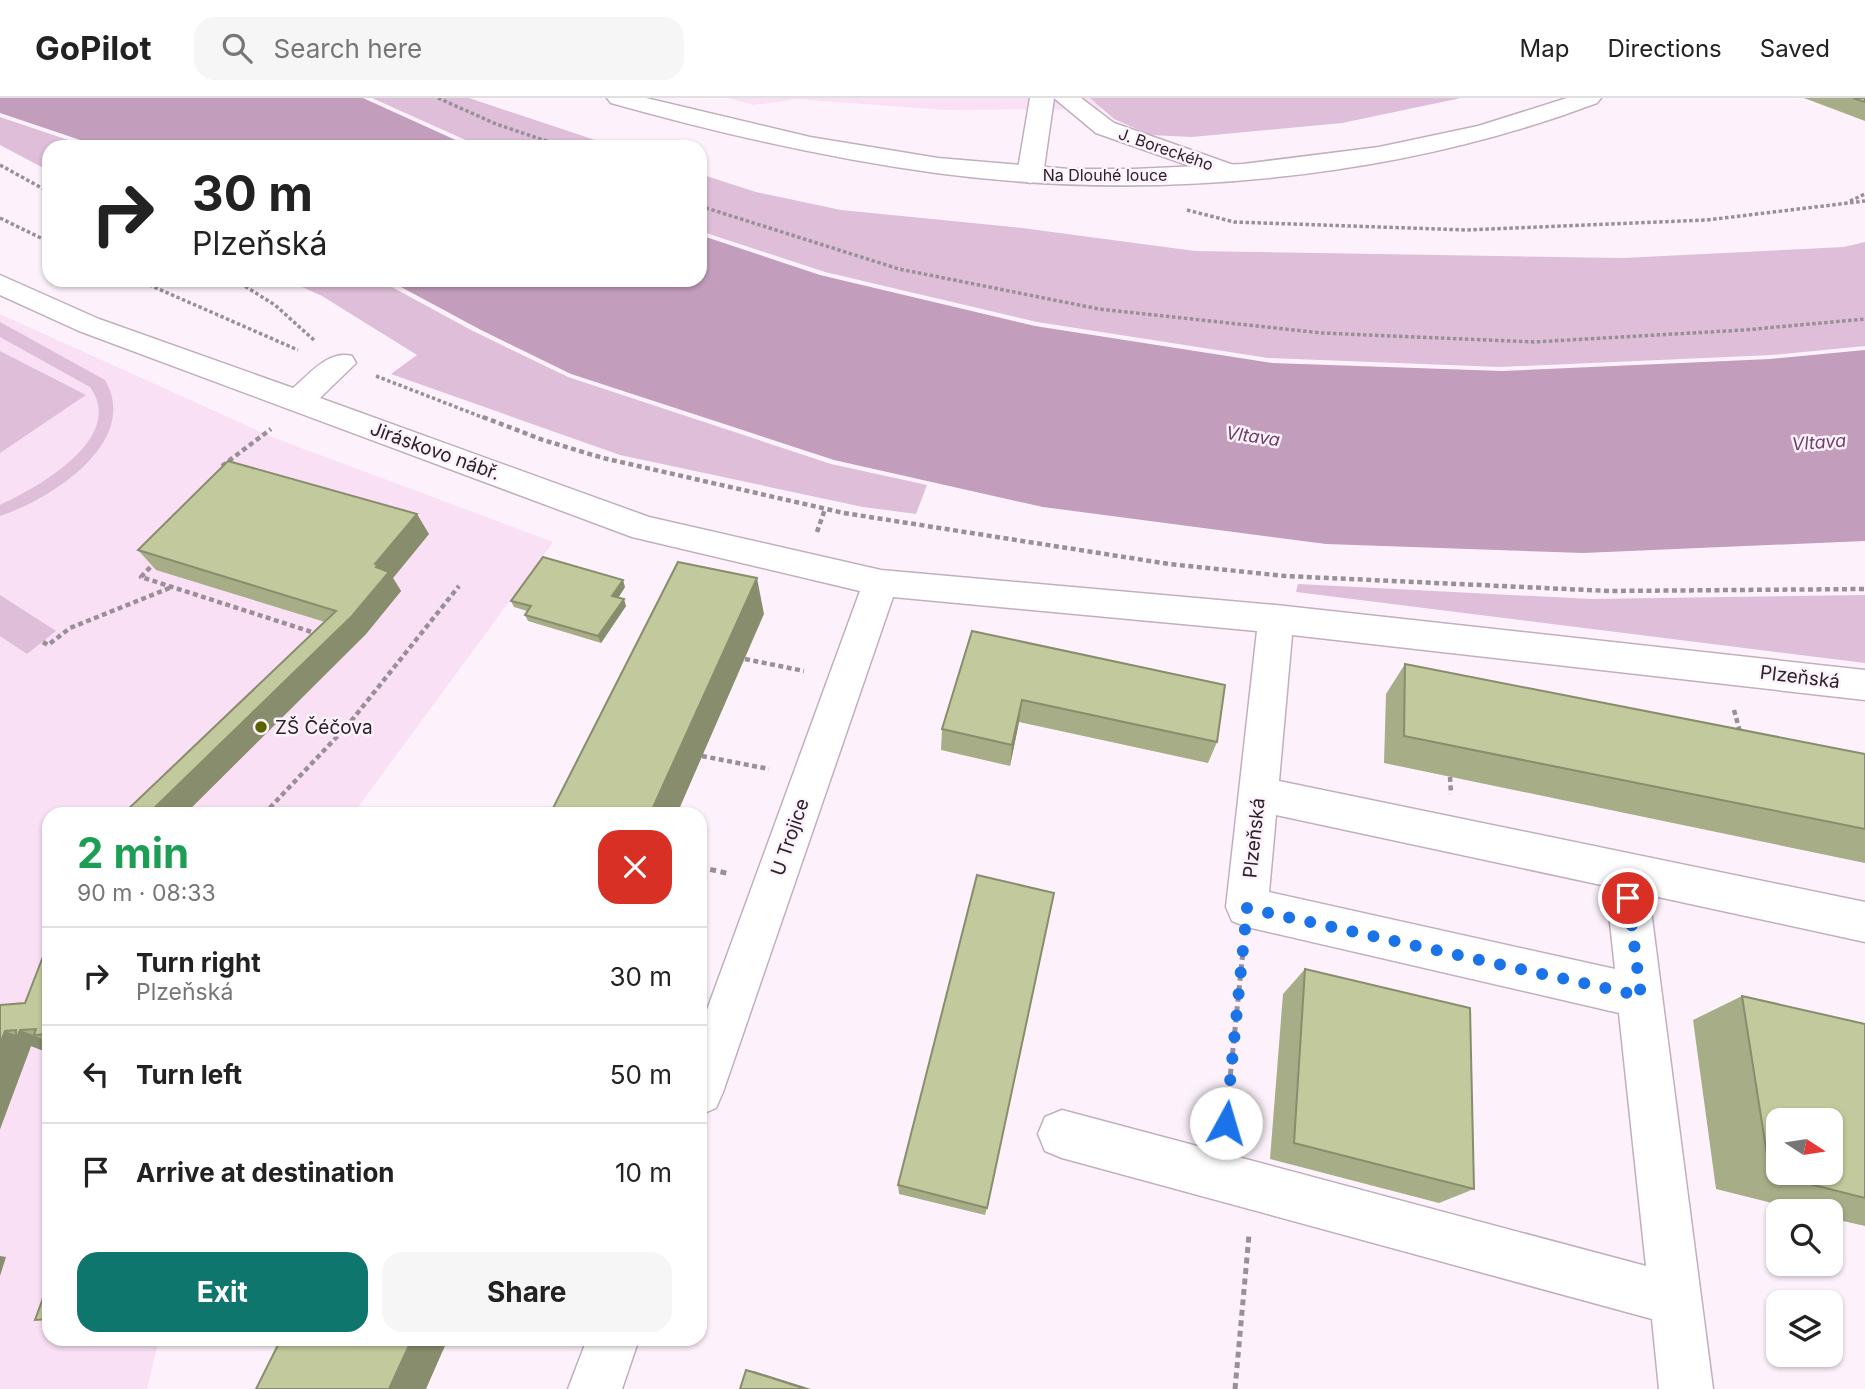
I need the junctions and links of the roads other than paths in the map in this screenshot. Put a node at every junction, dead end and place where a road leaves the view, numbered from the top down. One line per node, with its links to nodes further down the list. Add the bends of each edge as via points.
1 (619, 98): 6 (street, Na Dlouhé louce, via 833,151)
2 (1042, 98): 6 (street)
3 (1066, 98): 5 (street, J. Boreckého, via 1105,128)
4 (1589, 98): 5 (street, Na Dlouhé louce, via 1539,118 1447,143)
5 (1233, 173): 6 (street, Na Dlouhé louce, via 1133,177)
6 (1030, 174)
7 (0, 284): 9 (street, Jiráskovo nábř., via 89,325)
8 (335, 359): 9 (street)
9 (298, 401): 10 (street, Jiráskovo nábř., via 644,528)
10 (881, 583): 11 (street, Plzeňská); 17 (street, U Trojice)
11 (1276, 619): 12 (street, Plzeňská); 13 (street, Plzeňská)
12 (1865, 685)
13 (1259, 794): 14 (street); 16 (street, Plzeňská, via 1247,908)
14 (1625, 871): 15 (street); 16 (street)
15 (1865, 922)
16 (1641, 996): 19 (street)
17 (707, 1072)
18 (1062, 1134): 19 (street)
19 (1676, 1300): 22 (street)
20 (610, 1346): 21 (street)
21 (595, 1389)
22 (1686, 1389)

